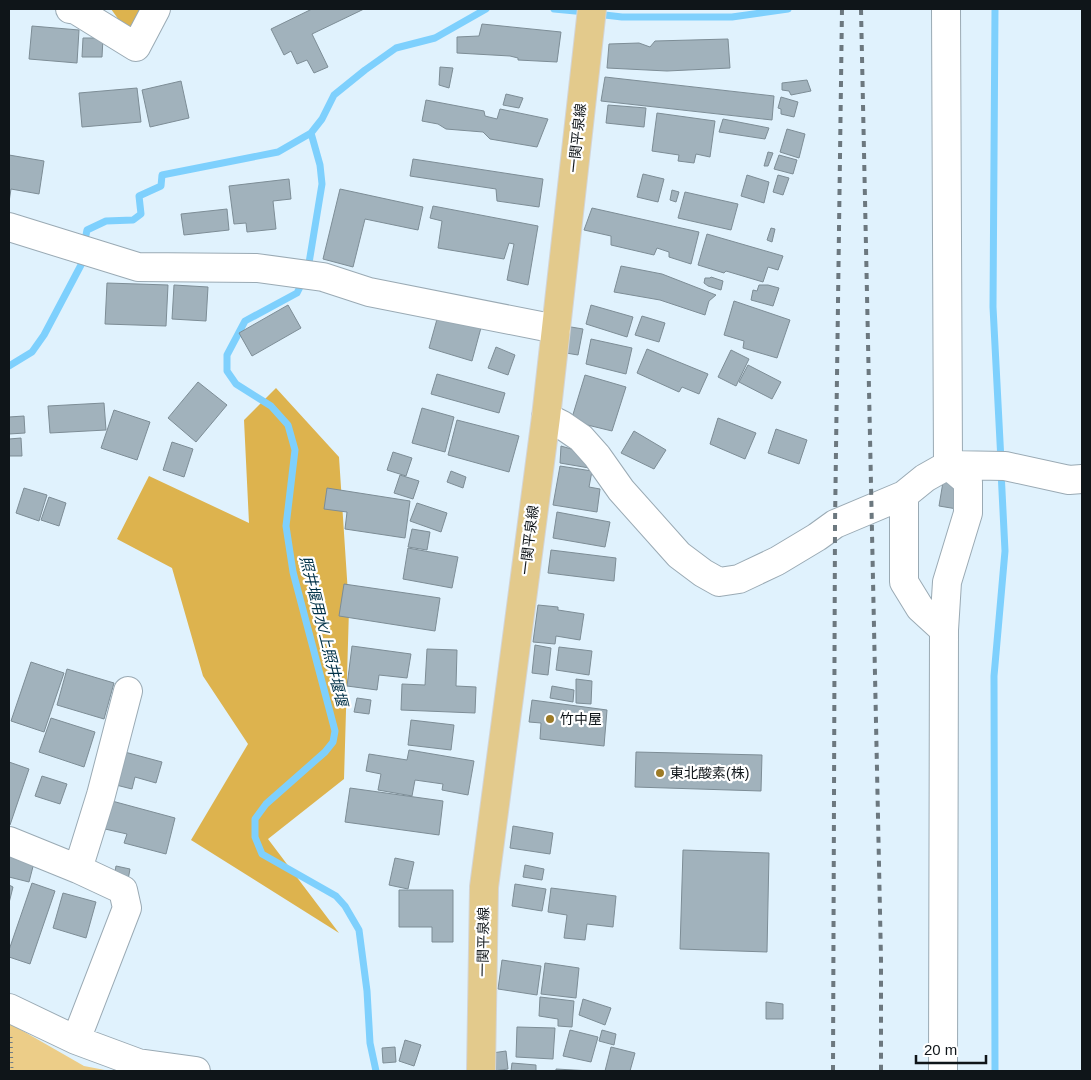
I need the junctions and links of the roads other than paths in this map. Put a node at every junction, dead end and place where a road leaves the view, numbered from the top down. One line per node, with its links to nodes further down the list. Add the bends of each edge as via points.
1 (70, 9): 2 (street, via 136,47)
2 (156, 9)
3 (946, 14): 8 (street)
4 (590, 19): 6 (main road, 一関平泉線)
5 (9, 227): 6 (street, via 138,267 257,268 323,277 369,292)
6 (556, 330): 7 (main road, 一関平泉線)
7 (546, 417): 10 (street, via 581,438 679,555 719,582 739,579 785,556 835,524); 18 (main road, 一関平泉線, via 484,887)
8 (958, 465): 9 (street, via 1005,466 1069,480); 10 (street, via 925,478); 11 (street, via 968,482 968,513 948,582)
9 (1082, 479)
10 (904, 495): 11 (street, via 904,582 920,608)
11 (944, 630): 19 (street)
12 (128, 691): 14 (street)
13 (9, 841): 14 (street)
14 (78, 869): 16 (street, via 123,890 127,908)
15 (9, 1009): 16 (street)
16 (76, 1040): 17 (street, via 138,1063)
17 (196, 1071)
18 (480, 1071)
19 (943, 1071)

